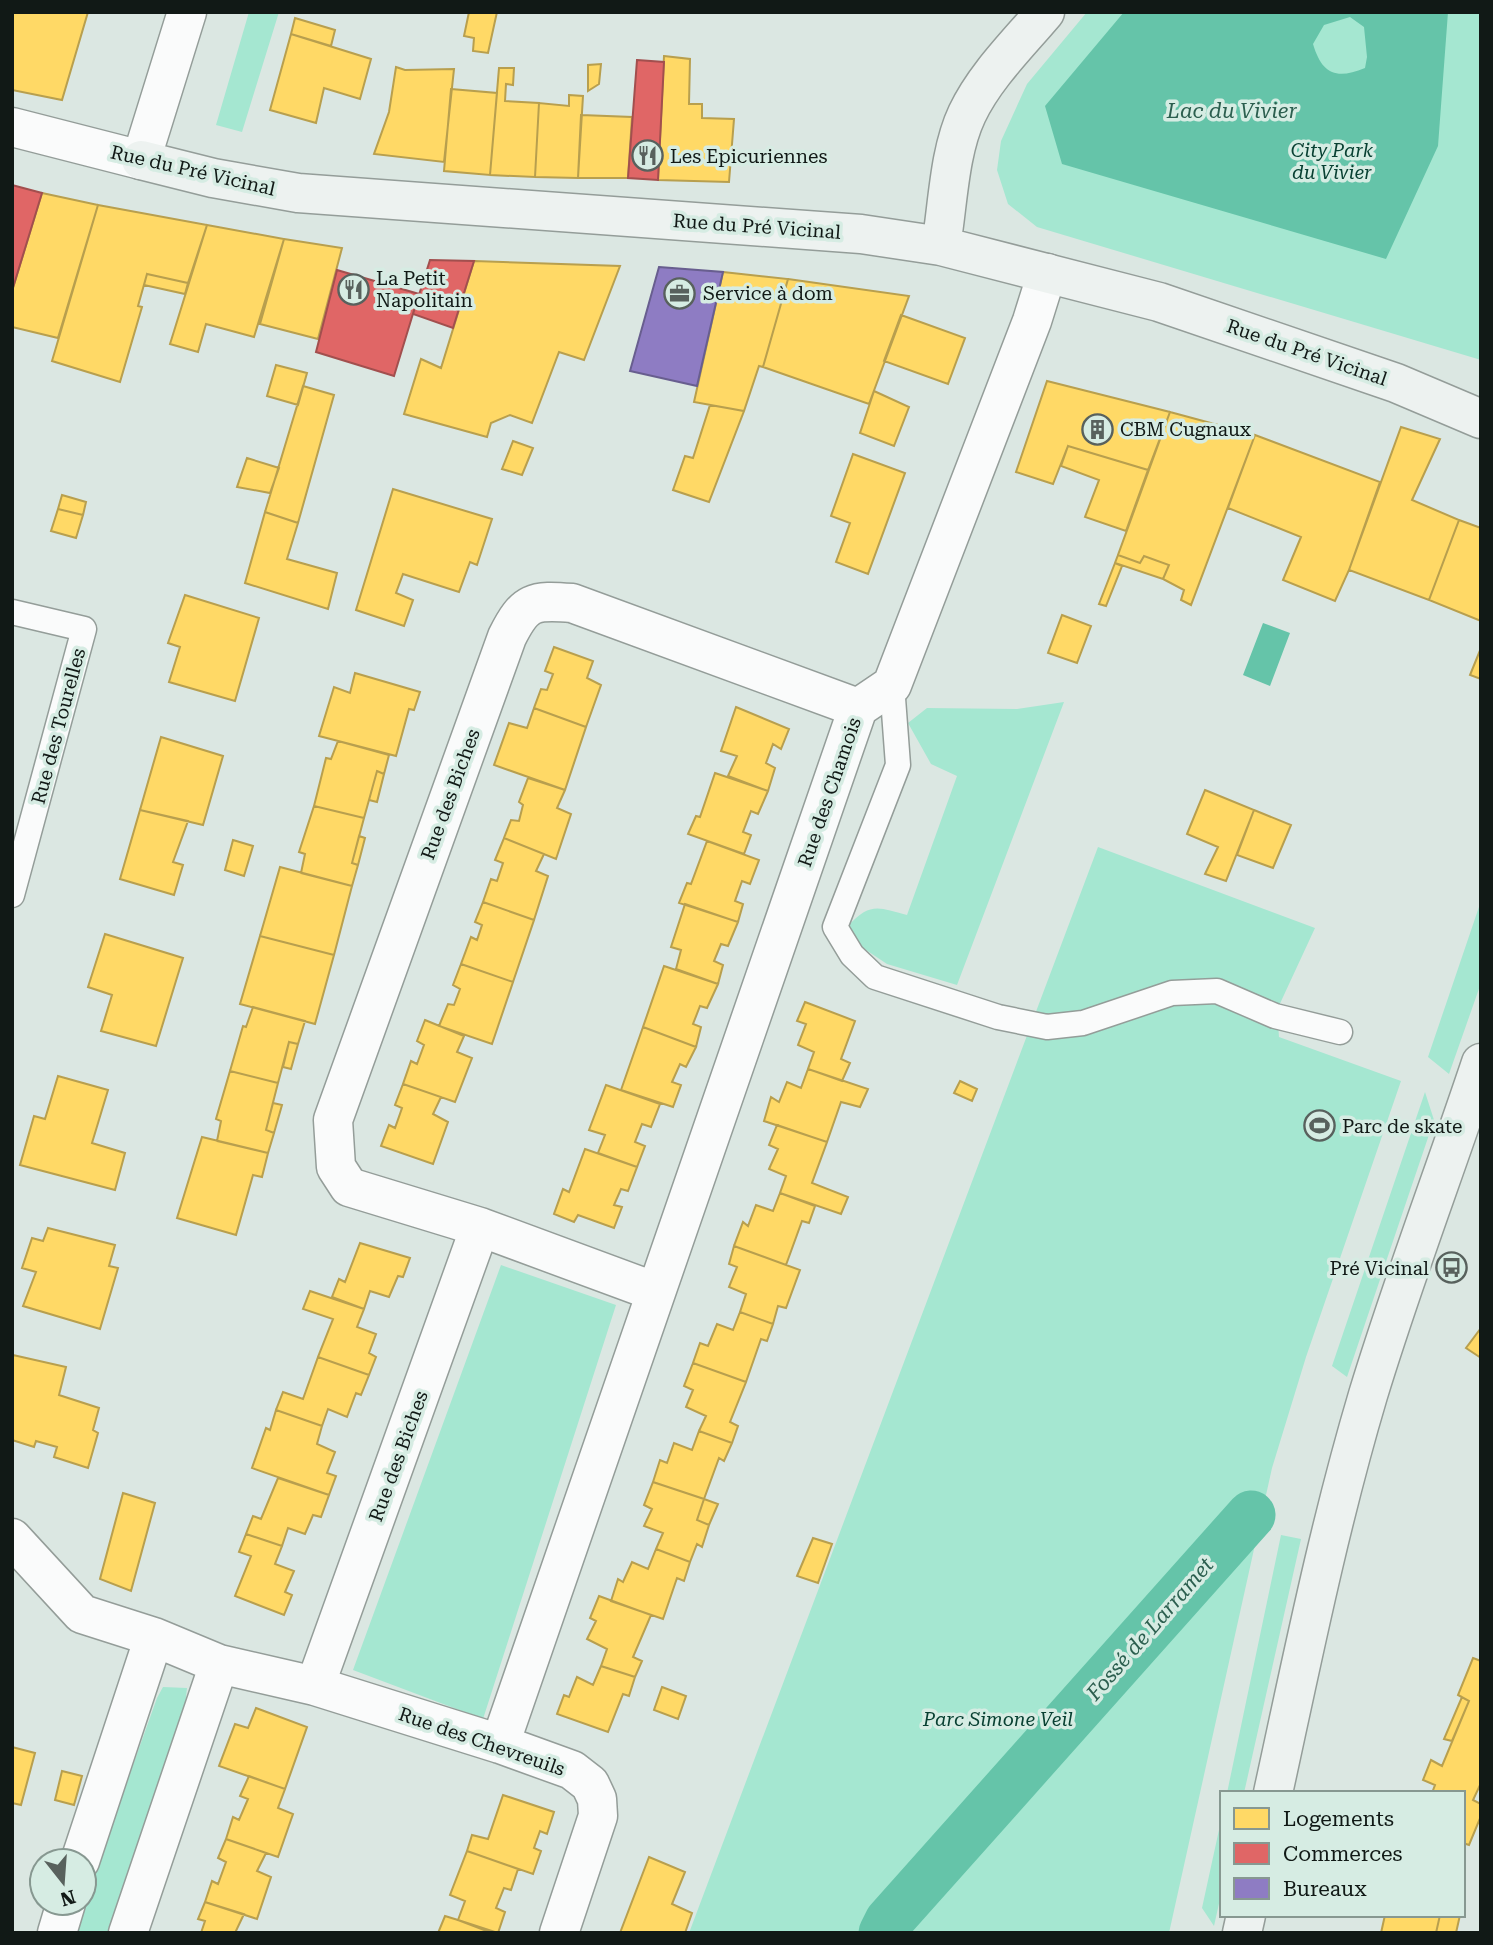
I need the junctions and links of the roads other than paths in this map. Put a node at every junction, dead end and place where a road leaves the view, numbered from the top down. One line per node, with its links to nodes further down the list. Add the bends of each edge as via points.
1 (187, 12): 4 (street)
2 (1045, 12): 5 (main road, via 997,67 967,113 957,142)
3 (12, 127): 4 (street, Rue du Pré Vicinal)
4 (141, 160): 5 (main road, Rue du Pré Vicinal, via 298,193 834,231)
5 (941, 246): 6 (main road, Rue du Pré Vicinal)
6 (1047, 273): 7 (main road, Rue du Pré Vicinal, via 1159,302 1396,383); 9 (street)
7 (1481, 419)
8 (12, 612): 11 (lane, Rue des Tourelles, via 84,629)
9 (892, 685): 10 (street, Rue des Chamois); 12 (lane, via 898,765 835,927 852,955 875,977 998,1017 1048,1027 1083,1023 1172,993 1217,991 1275,1016)
10 (858, 708): 14 (street, Rue des Biches, via 572,603 541,601 519,613 333,1120 336,1167 349,1187); 15 (street, Rue des Chamois)
11 (12, 895)
12 (1340, 1032)
13 (1481, 1063): 21 (main road, via 1365,1408 1333,1522)
14 (480, 1227): 15 (street, Rue des Biches); 19 (street, Rue des Biches)
15 (656, 1292): 20 (street, Rue des Chamois)
16 (12, 1538): 17 (street, via 82,1614)
17 (154, 1637): 18 (street, Rue des Chevreuils); 22 (street)
18 (219, 1664): 19 (street, Rue des Chevreuils); 23 (street)
19 (315, 1686): 20 (street, Rue des Chevreuils)
20 (500, 1744): 24 (street, Rue des Chevreuils, via 572,1770 590,1784 597,1799 598,1816)
21 (1273, 1791)
22 (85, 1847)
23 (128, 1933)
24 (559, 1933)

